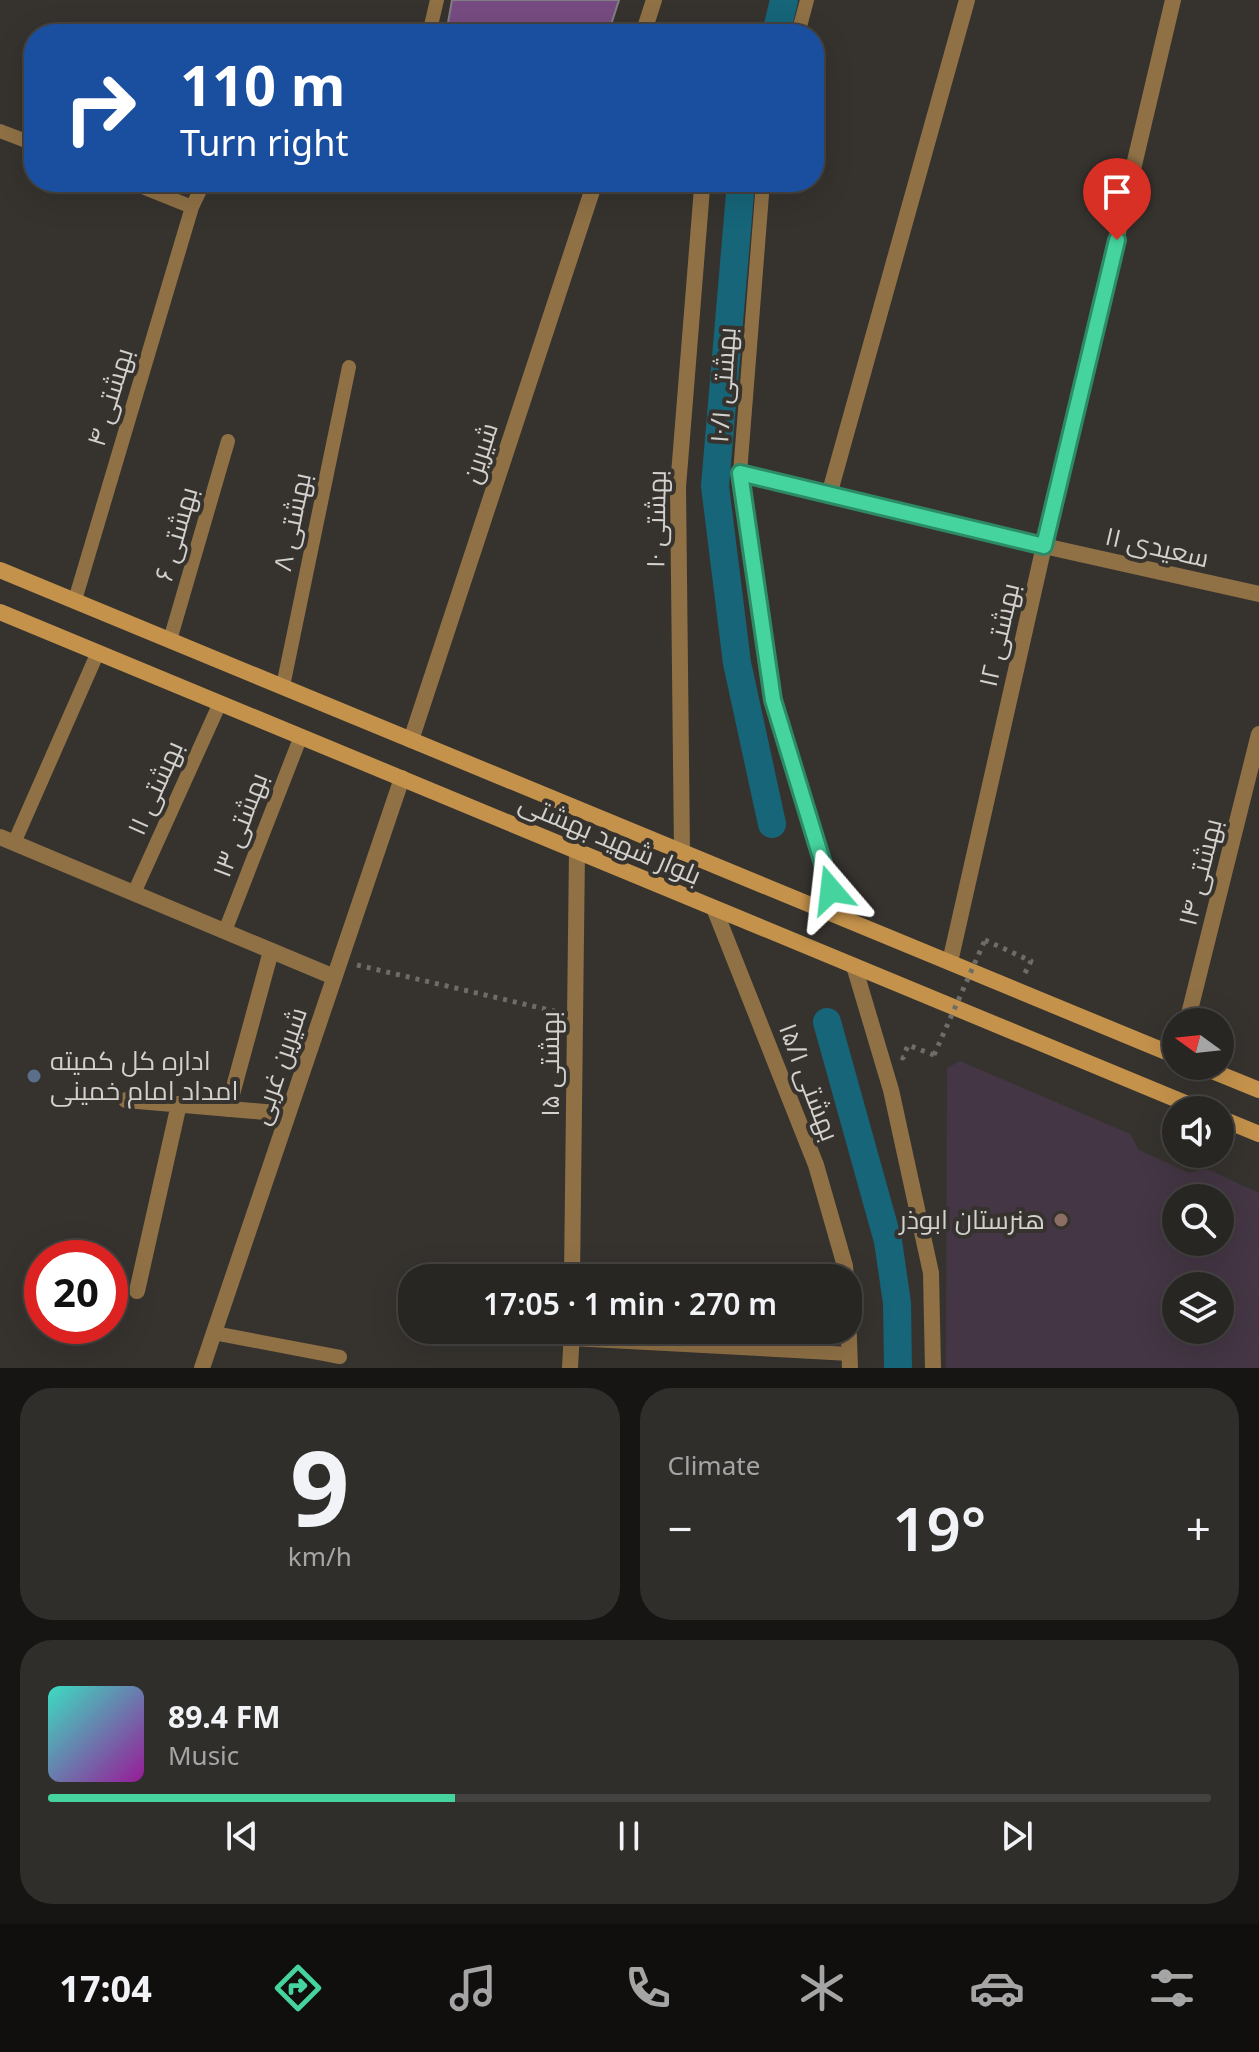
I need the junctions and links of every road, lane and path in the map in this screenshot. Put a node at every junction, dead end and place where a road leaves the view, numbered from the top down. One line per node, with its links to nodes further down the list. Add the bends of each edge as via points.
1 (437, 0): 6 (lane)
2 (654, 0): 7 (street)
3 (807, 0): 8 (lane)
4 (967, 0): 20 (street)
5 (1173, 0): 21 (street, بهشتی ۱۲)
6 (431, 24)
7 (646, 24)
8 (801, 24)
9 (0, 131): 10 (lane)
10 (24, 140)
11 (155, 192): 16 (lane)
12 (199, 192): 16 (lane, بهشتی ۴)
13 (592, 192): 32 (street, شیرین)
14 (702, 192): 36 (street, بهشتی ۱۰, via 678,487)
15 (762, 192): 19 (lane, بهشتی ۱۰/۱)
16 (192, 207): 24 (lane, بهشتی ۴)
17 (349, 367): 28 (lane, بهشتی ۸)
18 (228, 441): 26 (lane, بهشتی ۶)
19 (740, 473): 20 (lane); 39 (lane, بهشتی ۱۰/۱, via 773,700)
20 (829, 495): 21 (lane)
21 (1044, 546): 23 (street, سعیدی ۱۱); 43 (street, بهشتی ۱۲)
22 (0, 570): 24 (main road, بلوار شهید بهشتی)
23 (1259, 594)
24 (75, 600): 26 (main road, بلوار شهید بهشتی)
25 (0, 612): 27 (main road, بلوار شهید بهشتی)
26 (170, 640): 28 (main road, بلوار شهید بهشتی)
27 (98, 652): 29 (main road, بلوار شهید بهشتی); 34 (lane)
28 (283, 686): 32 (main road, بلوار شهید بهشتی)
29 (220, 703): 31 (main road, بلوار شهید بهشتی); 37 (lane, بهشتی ۱۱)
30 (1259, 734): 46 (street, بهشتی ۱۴)
31 (301, 736): 33 (main road, بلوار شهید بهشتی); 40 (lane, بهشتی ۱۳)
32 (411, 740): 36 (main road, بلوار شهید بهشتی)
33 (402, 778): 35 (main road, بلوار شهید بهشتی); 45 (street, شیرین غربی)
34 (7, 840): 37 (street)
35 (577, 850): 38 (main road, بلوار شهید بهشتی); 47 (street, بهشتی ۱۵)
36 (682, 852): 39 (main road, بلوار شهید بهشتی)
37 (134, 893): 40 (street)
38 (714, 908): 44 (main road, بلوار شهید بهشتی); 60 (street, بهشتی ۱۵/۱, via 816,1165)
39 (839, 917): 43 (main road, بلوار شهید بهشتی)
40 (225, 931): 41 (street)
41 (271, 951): 45 (street); 55 (street)
42 (1031, 961): 49 (path, bridge, via 985,940 934,1055 908,1045)
43 (950, 962): 48 (main road, بلوار شهید بهشتی)
44 (854, 966): 52 (main road, بلوار شهید بهشتی); 69 (street, via 891,1090 931,1273)
45 (337, 969): 47 (path); 56 (street, شیرین غربی)
46 (1190, 1008)
47 (574, 1016): 59 (street, بهشتی ۱۵)
48 (1162, 1050)
49 (903, 1058)
50 (1234, 1080): 51 (main road)
51 (1259, 1090)
52 (1168, 1096)
53 (126, 1100): 54 (street)
54 (179, 1104): 55 (street); 61 (street)
55 (228, 1109): 56 (street)
56 (288, 1114): 62 (street, شیرین غربی)
57 (1234, 1124): 58 (main road)
58 (1259, 1134)
59 (572, 1264)
60 (844, 1264)
61 (137, 1291)
62 (214, 1333): 65 (lane); 67 (street, شیرین غربی)
63 (571, 1344): 68 (street)
64 (668, 1344): 66 (lane)
65 (340, 1357)
66 (850, 1361)
67 (202, 1368)
68 (570, 1368)
69 (933, 1368)

